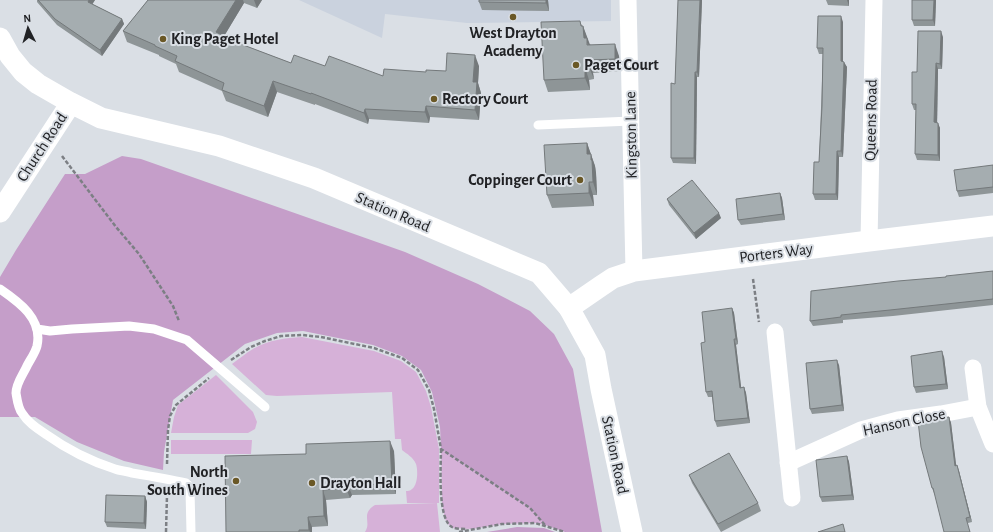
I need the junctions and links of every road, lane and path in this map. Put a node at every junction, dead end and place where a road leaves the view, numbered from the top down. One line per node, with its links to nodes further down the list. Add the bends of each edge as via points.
1 (628, 0): 5 (street, Kingston Lane)
2 (874, 0): 10 (street, Queens Road)
3 (0, 38): 4 (street, Station Road, via 23,72)
4 (71, 103): 7 (street, Church Road); 14 (street, Station Road, via 101,118 218,146 314,178 539,273)
5 (631, 120): 6 (lane); 11 (street, Kingston Lane)
6 (538, 126)
7 (48, 137): 8 (street, Church Road); 17 (path, via 139,254 173,306)
8 (0, 212)
9 (993, 226): 10 (street, Porters Way)
10 (869, 241): 11 (street, Porters Way)
11 (634, 271): 14 (street, Porters Way, via 613,278)
12 (753, 279): 16 (path, via 760,335)
13 (0, 289): 15 (lane, via 26,309)
14 (569, 308): 33 (street, Station Road, via 595,355)
15 (37, 329): 17 (lane, via 50,331 129,326 154,329); 25 (lane, via 36,348 16,389 19,407 24,417 75,453 115,469)
16 (775, 332): 24 (street)
17 (187, 340): 18 (lane)
18 (221, 368): 20 (lane); 23 (path, via 251,347 281,336 308,335 374,348 402,358 418,370 429,390); 25 (path, via 176,404 170,416)
19 (973, 368): 21 (street)
20 (265, 407)
21 (978, 407): 22 (street); 24 (street, Hanson Close, via 898,420 861,430)
22 (993, 444)
23 (441, 449): 27 (path, via 530,508); 28 (path, via 441,499 444,514 452,528)
24 (788, 463): 26 (street)
25 (167, 480): 29 (path); 30 (lane, via 186,483 189,486)
26 (792, 498)
27 (545, 525): 28 (path, via 502,524); 32 (path)
28 (472, 530): 31 (path)
29 (166, 532)
30 (191, 532)
31 (459, 532)
32 (565, 532)
33 (632, 532)

